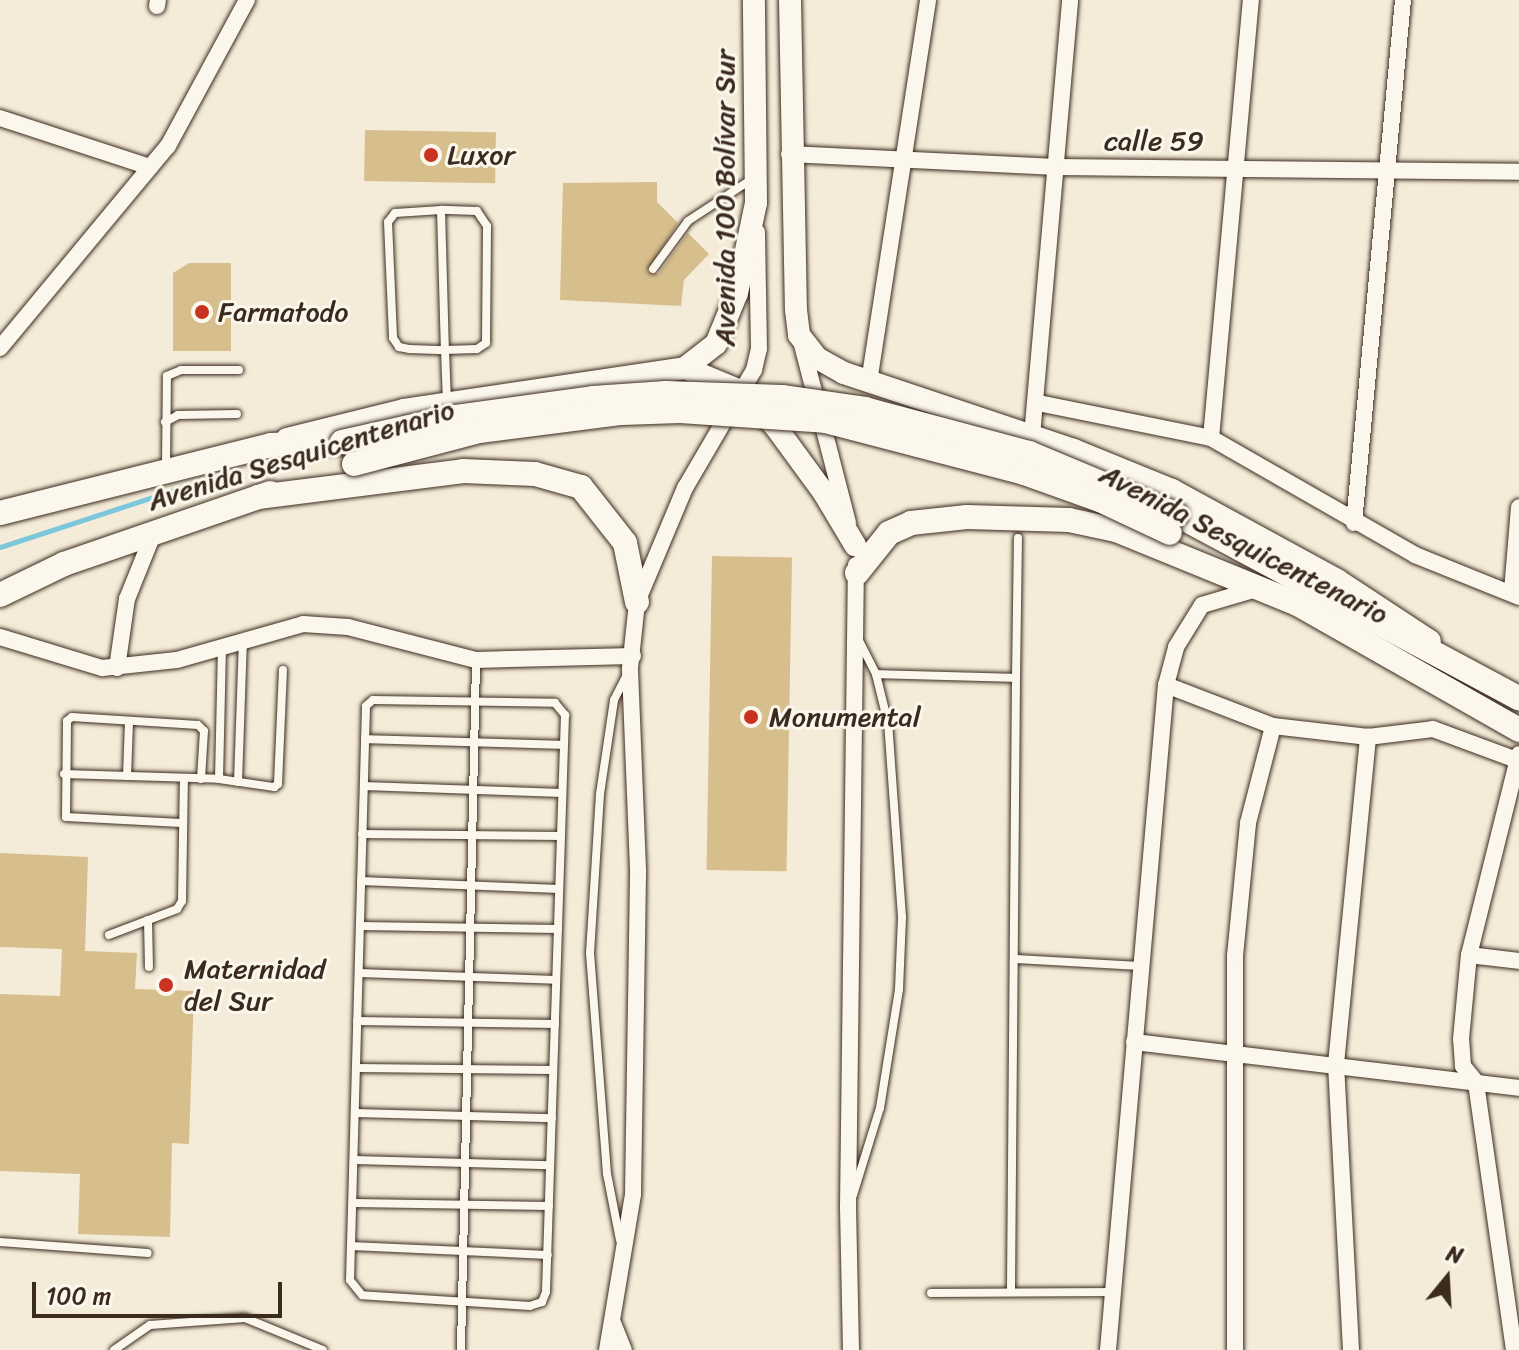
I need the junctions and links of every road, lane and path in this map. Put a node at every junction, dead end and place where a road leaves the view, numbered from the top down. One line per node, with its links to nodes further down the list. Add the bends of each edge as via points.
1 (247, 0): 12 (street, via 204,85)
2 (754, 0): 16 (street, Avenida 100 Bolívar Sur)
3 (790, 0): 9 (street)
4 (928, 0): 10 (street)
5 (1070, 0): 13 (street)
6 (1251, 0): 11 (street)
7 (1403, 0): 14 (street)
8 (0, 118): 12 (street)
9 (789, 154): 10 (street, calle 59); 20 (street)
10 (905, 162): 13 (street, calle 59); 25 (street)
11 (1235, 166): 13 (street, calle 59); 14 (street, calle 59); 32 (street)
12 (150, 167): 21 (street)
13 (1057, 167): 28 (street)
14 (1389, 169): 15 (street, calle 59); 38 (street)
15 (1519, 172)
16 (756, 177): 17 (street, Avenida 100 Bolívar Sur); 19 (lane, via 688,221)
17 (756, 203): 23 (street, via 737,293 716,344); 26 (street, Avenida 100 Bolívar Sur, via 759,349)
18 (441, 210): 22 (lane); 22 (lane, via 477,211 487,226 486,343 477,349); 22 (lane, via 395,213 388,222 393,338 399,347)
19 (653, 269)
20 (799, 335): 25 (street, via 817,358); 42 (street)
21 (0, 348)
22 (445, 350): 27 (lane)
23 (685, 368): 26 (street); 27 (street)
24 (239, 370): 30 (lane, via 172,372 165,386)
25 (869, 382): 31 (street)
26 (743, 392): 42 (street, via 824,493); 47 (street, Avenida 100 Bolívar Sur, via 685,488)
27 (447, 403): 33 (street)
28 (1038, 403): 31 (street); 32 (street)
29 (237, 414): 30 (lane, via 178,415)
30 (165, 422): 34 (lane)
31 (1032, 436): 57 (street, via 1224,514 1397,617)
32 (1211, 438): 38 (street, via 1326,501)
33 (271, 445): 34 (main road, Avenida Sesquicentenario); 39 (main road, Avenida Sesquicentenario, bridge, via 342,442 449,418 593,398 666,393 782,397 865,409 1029,453)
34 (166, 467): 37 (main road, Avenida Sesquicentenario)
35 (258, 497): 39 (main road, Avenida Sesquicentenario, bridge, via 354,464 479,431 680,411 867,428); 40 (main road, Avenida Sesquicentenario); 47 (main road, via 463,471 535,474 581,487 625,543)
36 (1519, 507): 45 (street)
37 (0, 513)
38 (1354, 523): 45 (street, via 1415,555)
39 (1174, 524): 48 (main road, Avenida Sesquicentenario); 57 (main road, Avenida Sesquicentenario)
40 (155, 532): 46 (main road, Avenida Sesquicentenario, via 64,564); 55 (street, via 127,599)
41 (1018, 538): 59 (lane)
42 (855, 545): 43 (street)
43 (857, 573): 44 (main road, via 889,533 911,523 967,517 1069,520 1116,530); 49 (street)
44 (1257, 590): 48 (main road); 60 (street, via 1202,605 1176,647)
45 (1515, 594)
46 (0, 595)
47 (637, 602): 54 (street, Avenida 100 Bolívar Sur)
48 (1302, 606): 67 (main road, Avenida Sesquicentenario)
49 (856, 635): 58 (lane); 122 (street)
50 (0, 637): 55 (street)
51 (243, 638): 52 (street); 53 (street, via 303,624 348,627); 64 (lane)
52 (222, 643): 55 (street, via 177,660); 63 (lane)
53 (476, 660): 54 (street); 62 (lane)
54 (631, 662): 128 (street, Avenida 100 Bolívar Sur, via 638,869 633,1194); 128 (lane, via 614,700 600,794 590,953 607,1174)
55 (117, 668)
56 (283, 670): 78 (lane, via 278,784)
57 (1471, 671): 61 (main road, Avenida Sesquicentenario)
58 (876, 674): 59 (lane); 122 (lane, via 888,723 901,860 899,989 880,1108)
59 (1016, 678): 95 (lane)
60 (1166, 685): 66 (street); 97 (street)
61 (1519, 698)
62 (477, 700): 69 (lane, via 368,701); 70 (lane); 71 (lane, via 555,703 565,715)
63 (220, 702): 64 (lane); 77 (lane)
64 (241, 703): 78 (lane)
65 (129, 721): 73 (lane, via 69,718); 74 (lane); 76 (lane, via 202,727)
66 (1273, 726): 68 (street); 106 (street, via 1248,823 1235,956)
67 (1519, 730)
68 (1368, 737): 72 (street, via 1433,729); 107 (street)
69 (365, 739): 70 (lane); 79 (lane)
70 (476, 743): 71 (lane); 80 (lane)
71 (563, 745): 81 (lane)
72 (1518, 758): 94 (street)
73 (64, 774): 74 (lane); 82 (lane, via 66,817)
74 (127, 776): 75 (lane)
75 (184, 778): 76 (lane); 82 (lane)
76 (201, 779): 77 (lane)
77 (219, 779): 78 (lane)
78 (238, 782)
79 (364, 786): 80 (lane); 83 (lane)
80 (475, 793): 81 (lane); 85 (lane)
81 (562, 793): 84 (lane)
82 (181, 823): 89 (lane, via 182,901 177,909)
83 (362, 834): 85 (lane); 86 (lane)
84 (561, 836): 85 (lane); 88 (lane)
85 (474, 838): 87 (lane)
86 (361, 881): 87 (lane); 90 (lane)
87 (473, 885): 88 (lane); 92 (lane)
88 (559, 889): 91 (lane)
89 (148, 920): 93 (lane); 98 (lane)
90 (360, 926): 92 (lane); 99 (lane)
91 (558, 929): 92 (lane); 101 (lane)
92 (472, 930): 100 (lane)
93 (109, 935)
94 (1469, 955): 96 (street); 111 (street, via 1461,1039 1463,1066)
95 (1016, 959): 97 (lane); 129 (lane)
96 (1519, 961)
97 (1140, 966): 105 (street)
98 (149, 967)
99 (359, 973): 100 (lane); 102 (lane)
100 (470, 978): 101 (lane); 103 (lane)
101 (556, 980): 104 (lane)
102 (357, 1021): 103 (lane); 108 (lane)
103 (469, 1024): 104 (lane); 109 (lane)
104 (555, 1024): 110 (lane)
105 (1134, 1042): 106 (street); 130 (street)
106 (1234, 1055): 107 (street); 143 (street)
107 (1336, 1064): 111 (street); 144 (street)
108 (356, 1068): 109 (lane); 113 (lane)
109 (468, 1070): 110 (lane); 114 (lane)
110 (553, 1070): 115 (lane)
111 (1476, 1082): 112 (street); 145 (street)
112 (1519, 1088)
113 (355, 1113): 114 (lane); 116 (lane)
114 (467, 1115): 115 (lane); 117 (lane)
115 (552, 1118): 118 (lane)
116 (354, 1160): 117 (lane); 119 (lane)
117 (466, 1160): 118 (lane); 121 (lane)
118 (550, 1165): 120 (lane)
119 (353, 1203): 121 (lane); 124 (lane)
120 (549, 1206): 121 (lane); 127 (lane)
121 (465, 1207): 125 (lane)
122 (848, 1207): 133 (street)
123 (0, 1242): 126 (lane)
124 (351, 1246): 125 (lane); 132 (lane, via 350,1280 362,1295)
125 (464, 1251): 127 (lane); 132 (lane)
126 (148, 1253)
127 (548, 1255): 132 (lane, via 542,1302)
128 (625, 1266): 134 (street, Avenida 100 Bolívar Sur)
129 (1011, 1290): 130 (lane); 131 (lane)
130 (1113, 1292): 142 (street)
131 (931, 1293)
132 (463, 1302): 137 (lane)
133 (848, 1322): 140 (street); 141 (street)
134 (613, 1323): 138 (street, Avenida 100 Bolívar Sur); 139 (street)
135 (114, 1350): 136 (lane, via 150,1325 245,1318)
136 (323, 1350)
137 (461, 1350)
138 (607, 1350)
139 (624, 1350)
140 (841, 1350)
141 (851, 1350)
142 (1108, 1350)
143 (1235, 1350)
144 (1351, 1350)
145 (1514, 1350)

